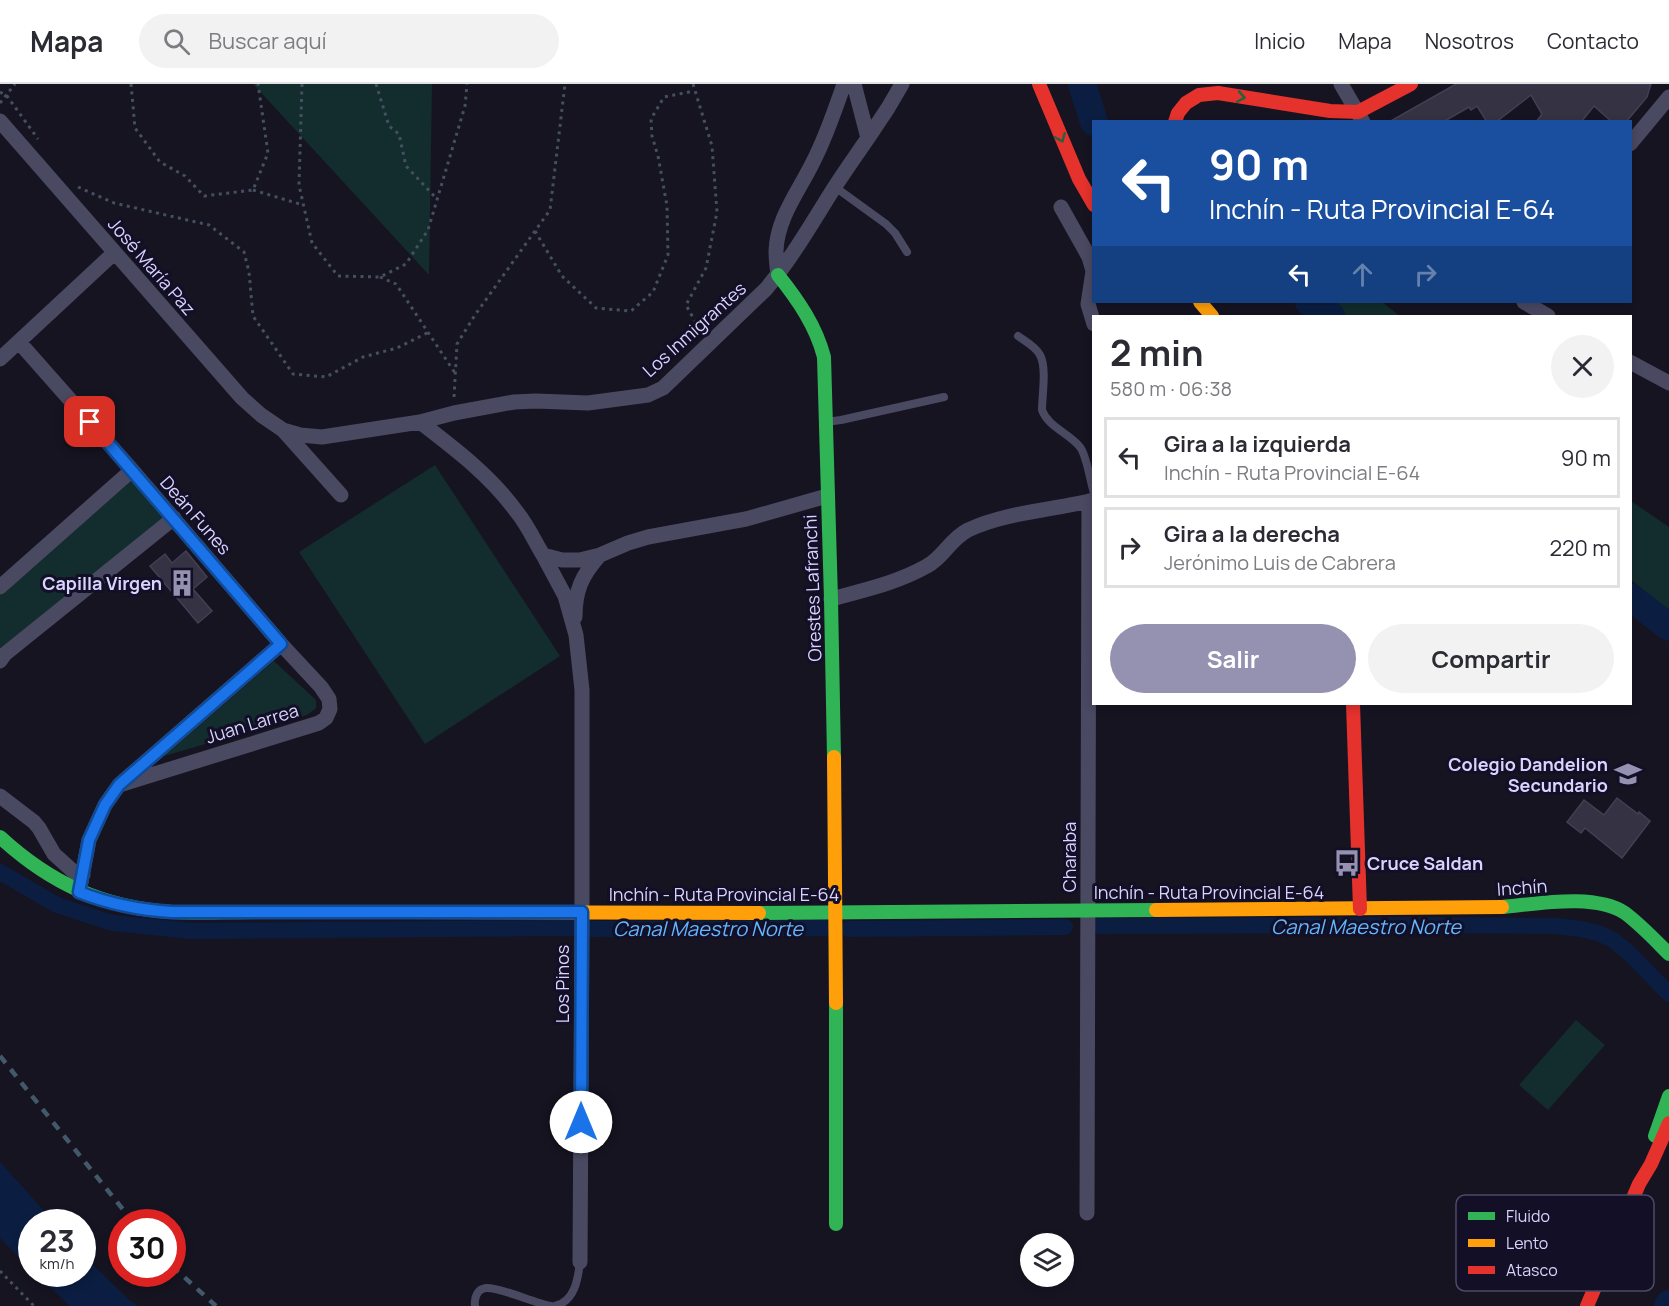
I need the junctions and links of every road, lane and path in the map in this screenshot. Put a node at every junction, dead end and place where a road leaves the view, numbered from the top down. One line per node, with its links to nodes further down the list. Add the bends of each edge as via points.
1 (15, 84): 17 (path)
2 (131, 84): 28 (path, via 135,128 160,162 185,176 204,196)
3 (258, 84): 28 (path, via 268,153)
4 (302, 84): 31 (path, via 298,185)
5 (376, 84): 29 (path, via 389,126 399,134 406,166)
6 (467, 84): 29 (path, via 465,106)
7 (565, 84): 33 (path, via 550,210)
8 (693, 84): 15 (path)
9 (844, 84): 37 (street, via 817,153 782,220 776,252)
10 (854, 84): 23 (street)
11 (902, 84): 23 (street, Los Inmigrantes)
12 (1039, 84): 30 (main road, one-way to 30)
13 (1341, 84): 20 (street)
14 (1411, 84): 20 (main road)
15 (694, 91): 33 (path, via 664,97 651,119 667,206 668,255 653,292 632,311 596,308 562,276); 48 (path, via 712,146 717,212 706,268 686,305)
16 (0, 92): 17 (path)
17 (7, 96): 19 (path); 25 (path)
18 (1669, 97): 24 (street)
19 (0, 103)
20 (1361, 117): 21 (main road, one-way to 20, via 1186,103 1199,95 1218,93)
21 (1176, 120)
22 (0, 121): 35 (street, José María Paz)
23 (868, 138): 27 (street, Los Inmigrantes)
24 (1632, 142)
25 (41, 144)
26 (78, 186): 45 (path, via 114,203 209,225 244,252 253,316 293,374 326,377 363,357 398,348)
27 (835, 187): 34 (lane, via 886,224); 37 (street, Los Inmigrantes)
28 (253, 190): 31 (path)
29 (437, 199): 38 (path, via 428,230 406,264)
30 (1092, 202)
31 (303, 206): 38 (path, via 312,243 339,276)
32 (1061, 207): 36 (street)
33 (535, 231): 51 (path, via 457,344)
34 (907, 252)
35 (114, 253): 47 (street); 57 (street, José María Paz, via 243,398)
36 (1092, 268)
37 (778, 274): 48 (street, Los Inmigrantes); 56 (main road, Orestes Lafranchi, via 796,298 822,348)
38 (380, 277): 45 (path, via 396,284)
39 (1092, 278): 44 (street, via 1088,304)
40 (1201, 303): 42 (main road)
41 (1526, 303): 43 (street)
42 (1211, 315)
43 (1546, 315)
44 (1092, 317)
45 (429, 332): 51 (path)
46 (1018, 336): 61 (lane, via 1040,355 1042,410 1047,420 1083,452)
47 (19, 342): 49 (street); 58 (street, Deán Funes)
48 (707, 344): 54 (street, Los Inmigrantes, via 663,388 648,395 588,403 514,402)
49 (2, 354)
50 (1632, 363): 52 (street)
51 (455, 374): 54 (path)
52 (1669, 383)
53 (944, 397): 56 (lane)
54 (454, 413): 55 (street, Los Inmigrantes)
55 (420, 422): 57 (street, Los Inmigrantes, via 322,437); 63 (street, Los Pinos, via 495,485 518,512)
56 (825, 422): 60 (main road, Orestes Lafranchi)
57 (283, 430): 59 (street)
58 (132, 470): 62 (street, Deán Funes); 65 (street)
59 (341, 495)
60 (827, 496): 64 (street, via 746,519 648,537); 66 (main road, Orestes Lafranchi)
61 (1092, 498): 66 (street, via 981,525 956,537 927,566 883,585); 78 (street, Charaba)
62 (174, 518): 68 (street, Deán Funes); 69 (street)
63 (543, 555): 64 (street, via 580,560); 67 (street, Los Pinos, via 565,596)
64 (600, 555): 67 (street, Los Pinos, via 586,571 579,589 575,604)
65 (0, 587)
66 (831, 599): 80 (main road, Orestes Lafranchi)
67 (576, 635): 79 (street, Los Pinos, via 582,690)
68 (281, 644): 71 (street, Deán Funes, via 321,687 330,709); 72 (street)
69 (2, 654)
70 (1353, 705): 77 (main road)
71 (326, 718): 72 (street, Juan Larrea)
72 (119, 785): 75 (street, via 89,840)
73 (0, 796): 75 (street, via 34,822 54,855)
74 (0, 837): 76 (main road, Inchín - Ruta Provincial E-64, via 39,871)
75 (83, 875): 76 (street)
76 (79, 892): 79 (main road, Inchín - Ruta Provincial E-64, via 121,906 172,912)
77 (1360, 909): 78 (main road, Inchín - Ruta Provincial E-64); 81 (main road, Inchín, via 1591,902 1623,912)
78 (1088, 911): 80 (main road, Inchín - Ruta Provincial E-64); 86 (street, Charaba)
79 (582, 912): 80 (main road, Inchín - Ruta Provincial E-64); 88 (street, Los Pinos)
80 (836, 912): 87 (main road, Orestes Lafranchi)
81 (1669, 954)
82 (1669, 1096): 84 (main road)
83 (1669, 1123): 84 (main road)
84 (1639, 1184): 85 (main road)
85 (1634, 1195)
86 (1087, 1213)
87 (836, 1224)
88 (580, 1262): 93 (lane, via 578,1282 571,1295)
89 (0, 1271): 91 (path)
90 (1593, 1291): 94 (main road)
91 (34, 1306)
92 (475, 1306): 93 (lane, via 476,1296 484,1288)
93 (553, 1306)
94 (1587, 1306)

